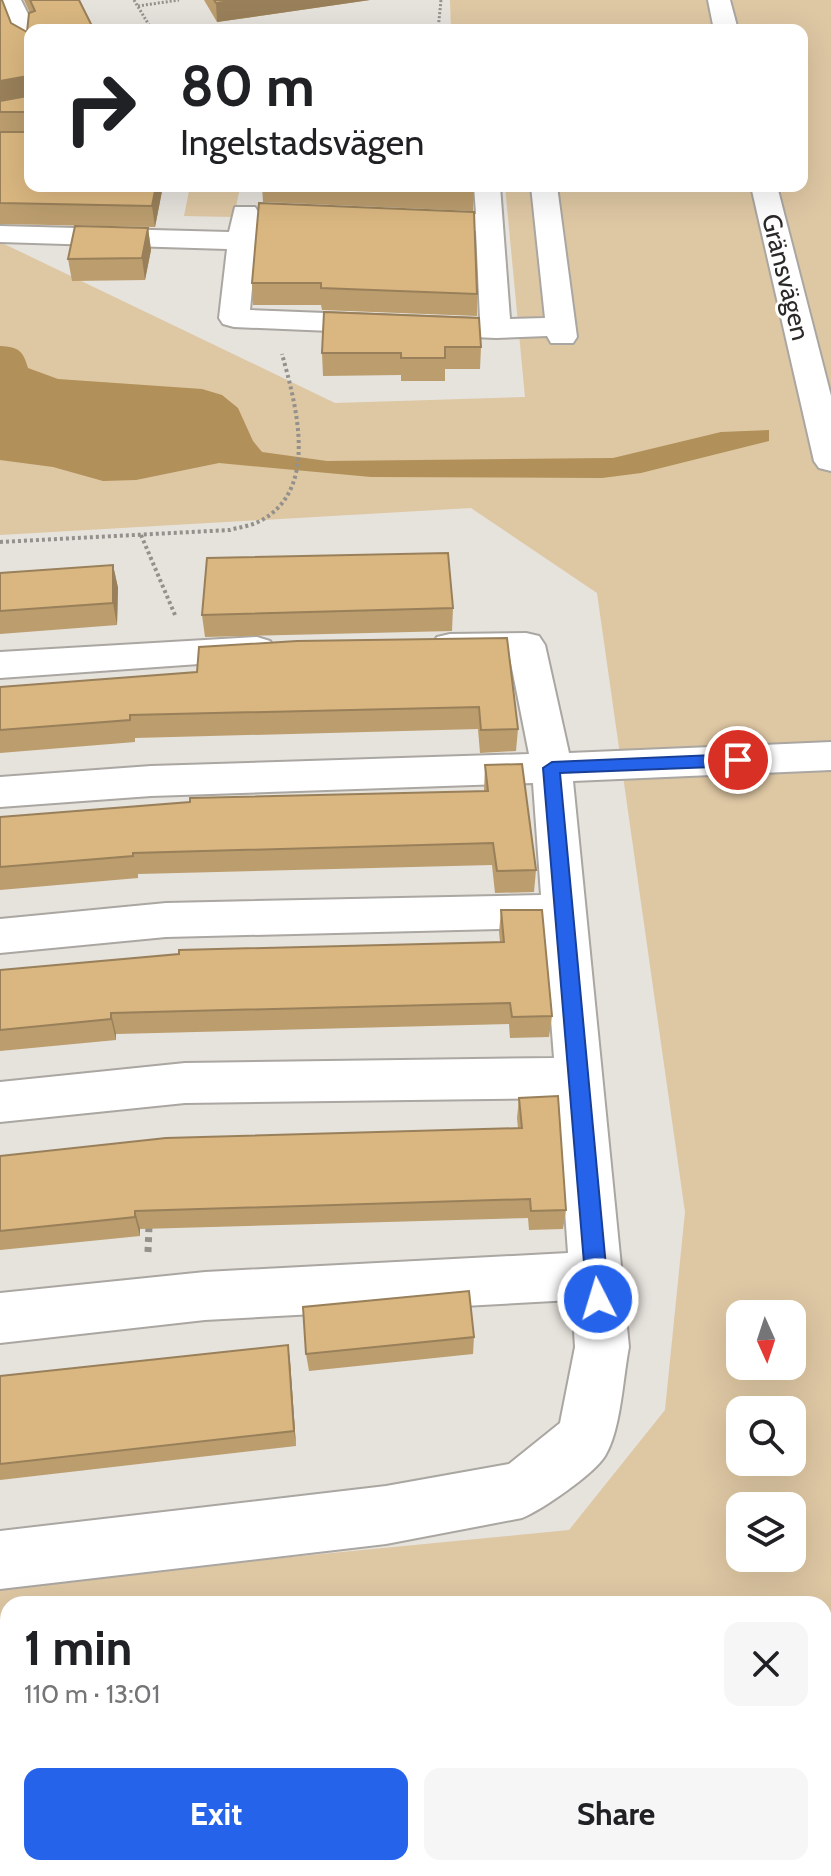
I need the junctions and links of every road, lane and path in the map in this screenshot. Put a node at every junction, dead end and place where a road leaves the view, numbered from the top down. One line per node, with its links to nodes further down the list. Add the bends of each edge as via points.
1 (10, 0): 10 (street)
2 (134, 0): 6 (path)
3 (179, 0): 6 (path)
4 (441, 0): 8 (path)
5 (719, 0): 9 (street)
6 (138, 6): 7 (path)
7 (149, 24)
8 (439, 24)
9 (725, 24)
10 (24, 31)
11 (24, 45): 12 (street)
12 (0, 51)
13 (487, 192): 19 (street)
14 (545, 192): 22 (street, via 561,332)
15 (765, 192): 23 (street, Gränsvägen)
16 (245, 213): 17 (street); 20 (street); 21 (street)
17 (275, 214)
18 (382, 218): 19 (street)
19 (490, 223): 22 (street)
20 (0, 234)
21 (234, 318): 22 (street); 24 (path, via 270,340 283,356 299,447 298,476 290,495 254,527)
22 (496, 329)
23 (831, 461)
24 (141, 535): 25 (path); 28 (path, via 183,636)
25 (0, 542)
26 (420, 647): 31 (street, via 526,645)
27 (299, 648): 28 (street)
28 (175, 654): 29 (street)
29 (0, 665)
30 (831, 756): 31 (street)
31 (552, 768): 32 (street, via 151,781); 33 (street)
32 (0, 792)
33 (564, 911): 34 (street, via 166,920); 35 (street)
34 (0, 936)
35 (579, 1078): 36 (street, via 185,1083); 38 (street)
36 (0, 1102)
37 (150, 1210): 39 (path)
38 (596, 1275): 39 (street); 41 (street, via 602,1347 585,1438 522,1490 386,1515)
39 (146, 1303): 40 (street)
40 (0, 1318)
41 (0, 1560)

